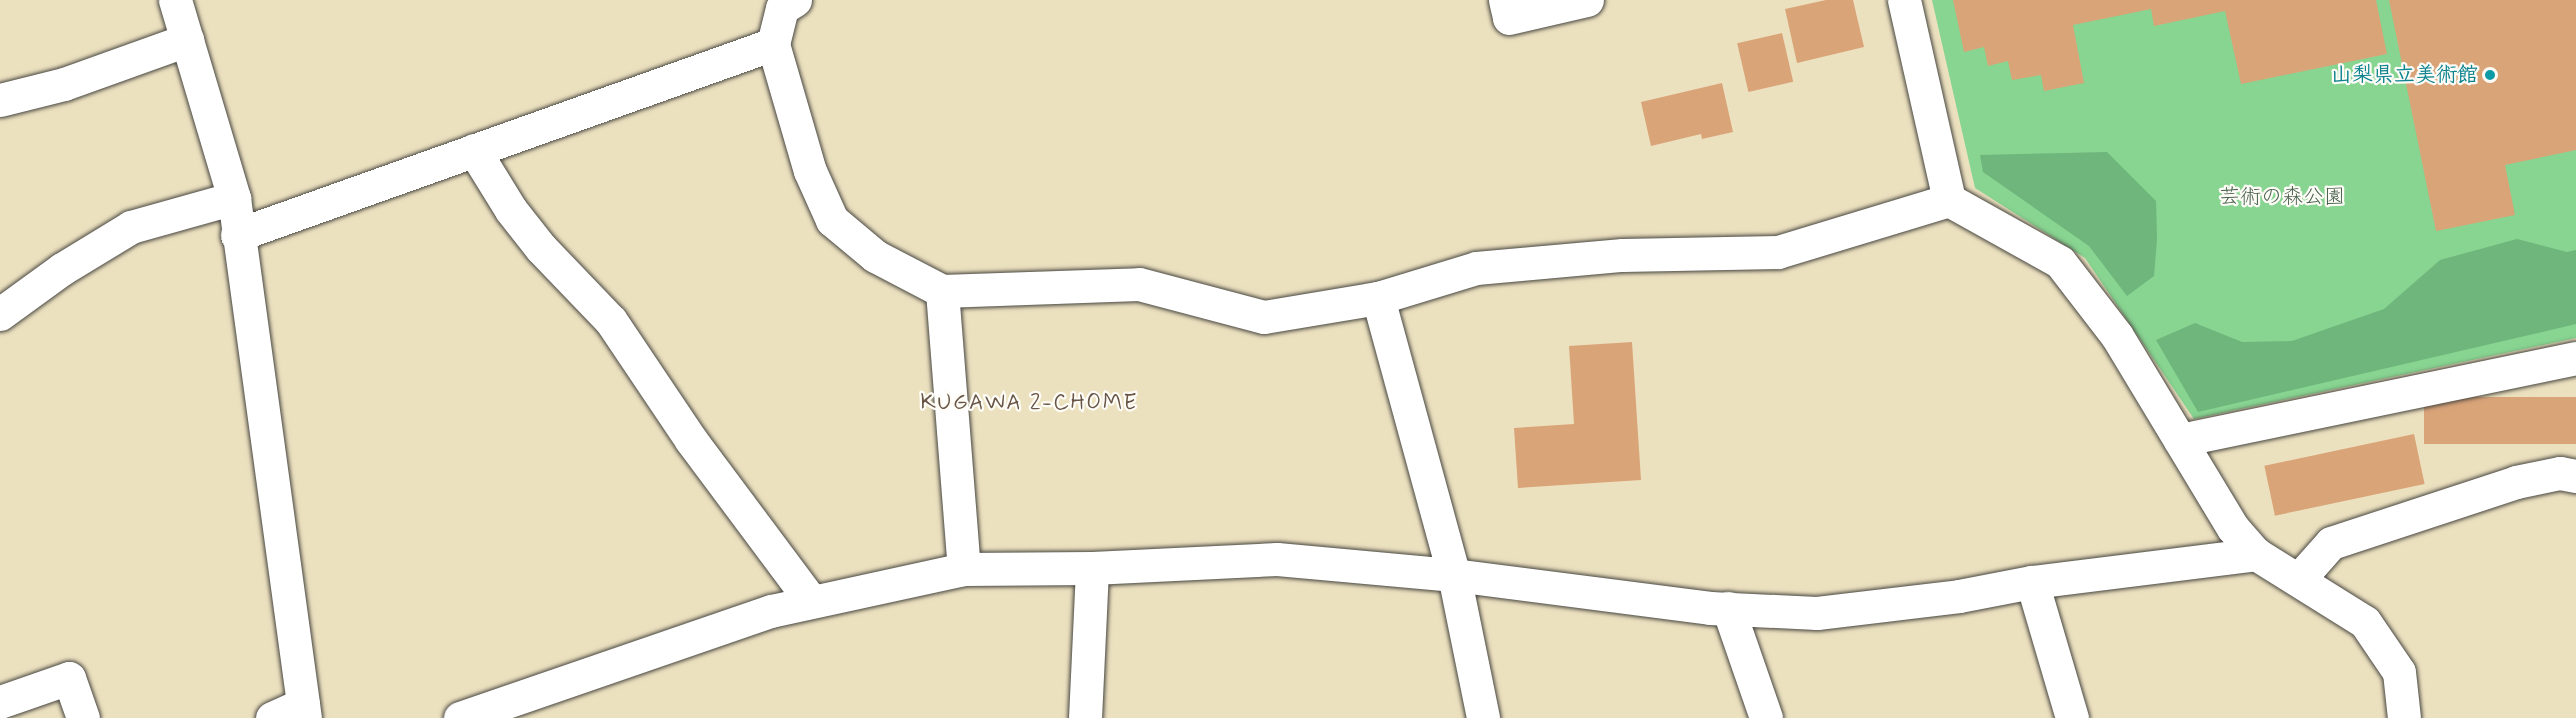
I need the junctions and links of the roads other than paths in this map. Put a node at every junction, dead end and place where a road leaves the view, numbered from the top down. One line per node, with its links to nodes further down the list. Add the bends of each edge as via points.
1 (175, 0): 6 (street)
2 (795, 0): 7 (street, via 782,8)
3 (1505, 0): 4 (street, via 1509,18)
4 (1587, 0)
5 (1904, 0): 11 (street)
6 (187, 39): 8 (street, via 64,84); 10 (street)
7 (773, 44): 9 (street); 13 (street, via 810,171 832,220 875,256)
8 (0, 100)
9 (474, 150): 12 (street); 25 (street, via 511,210 541,248 611,321 691,440)
10 (234, 198): 12 (street); 15 (street, via 131,227 62,269)
11 (1948, 200): 14 (street, via 1778,252 1623,255 1476,268); 17 (street, via 2060,262 2117,336)
12 (237, 234): 28 (street)
13 (942, 291): 14 (street, via 1139,284 1264,317); 20 (street)
14 (1378, 298): 22 (street)
15 (0, 314)
16 (2576, 358): 17 (street)
17 (2180, 440): 19 (street, via 2233,528)
18 (2576, 476): 23 (street, via 2559,473 2516,482 2331,543)
19 (2256, 554): 23 (street); 24 (street)
20 (964, 568): 21 (street); 25 (street)
21 (1092, 568): 22 (street, via 1277,559); 32 (street)
22 (1454, 575): 26 (street); 33 (street)
23 (2299, 579): 36 (street, via 2365,622 2399,672)
24 (2032, 582): 26 (street, via 1959,596 1817,613); 35 (street)
25 (812, 601): 31 (street, via 771,611)
26 (1728, 608): 34 (street)
27 (0, 702): 29 (street, via 69,678)
28 (304, 711): 30 (street)
29 (83, 718)
30 (272, 718)
31 (460, 718)
32 (1085, 718)
33 (1483, 718)
34 (1766, 718)
35 (2072, 718)
36 (2404, 718)

